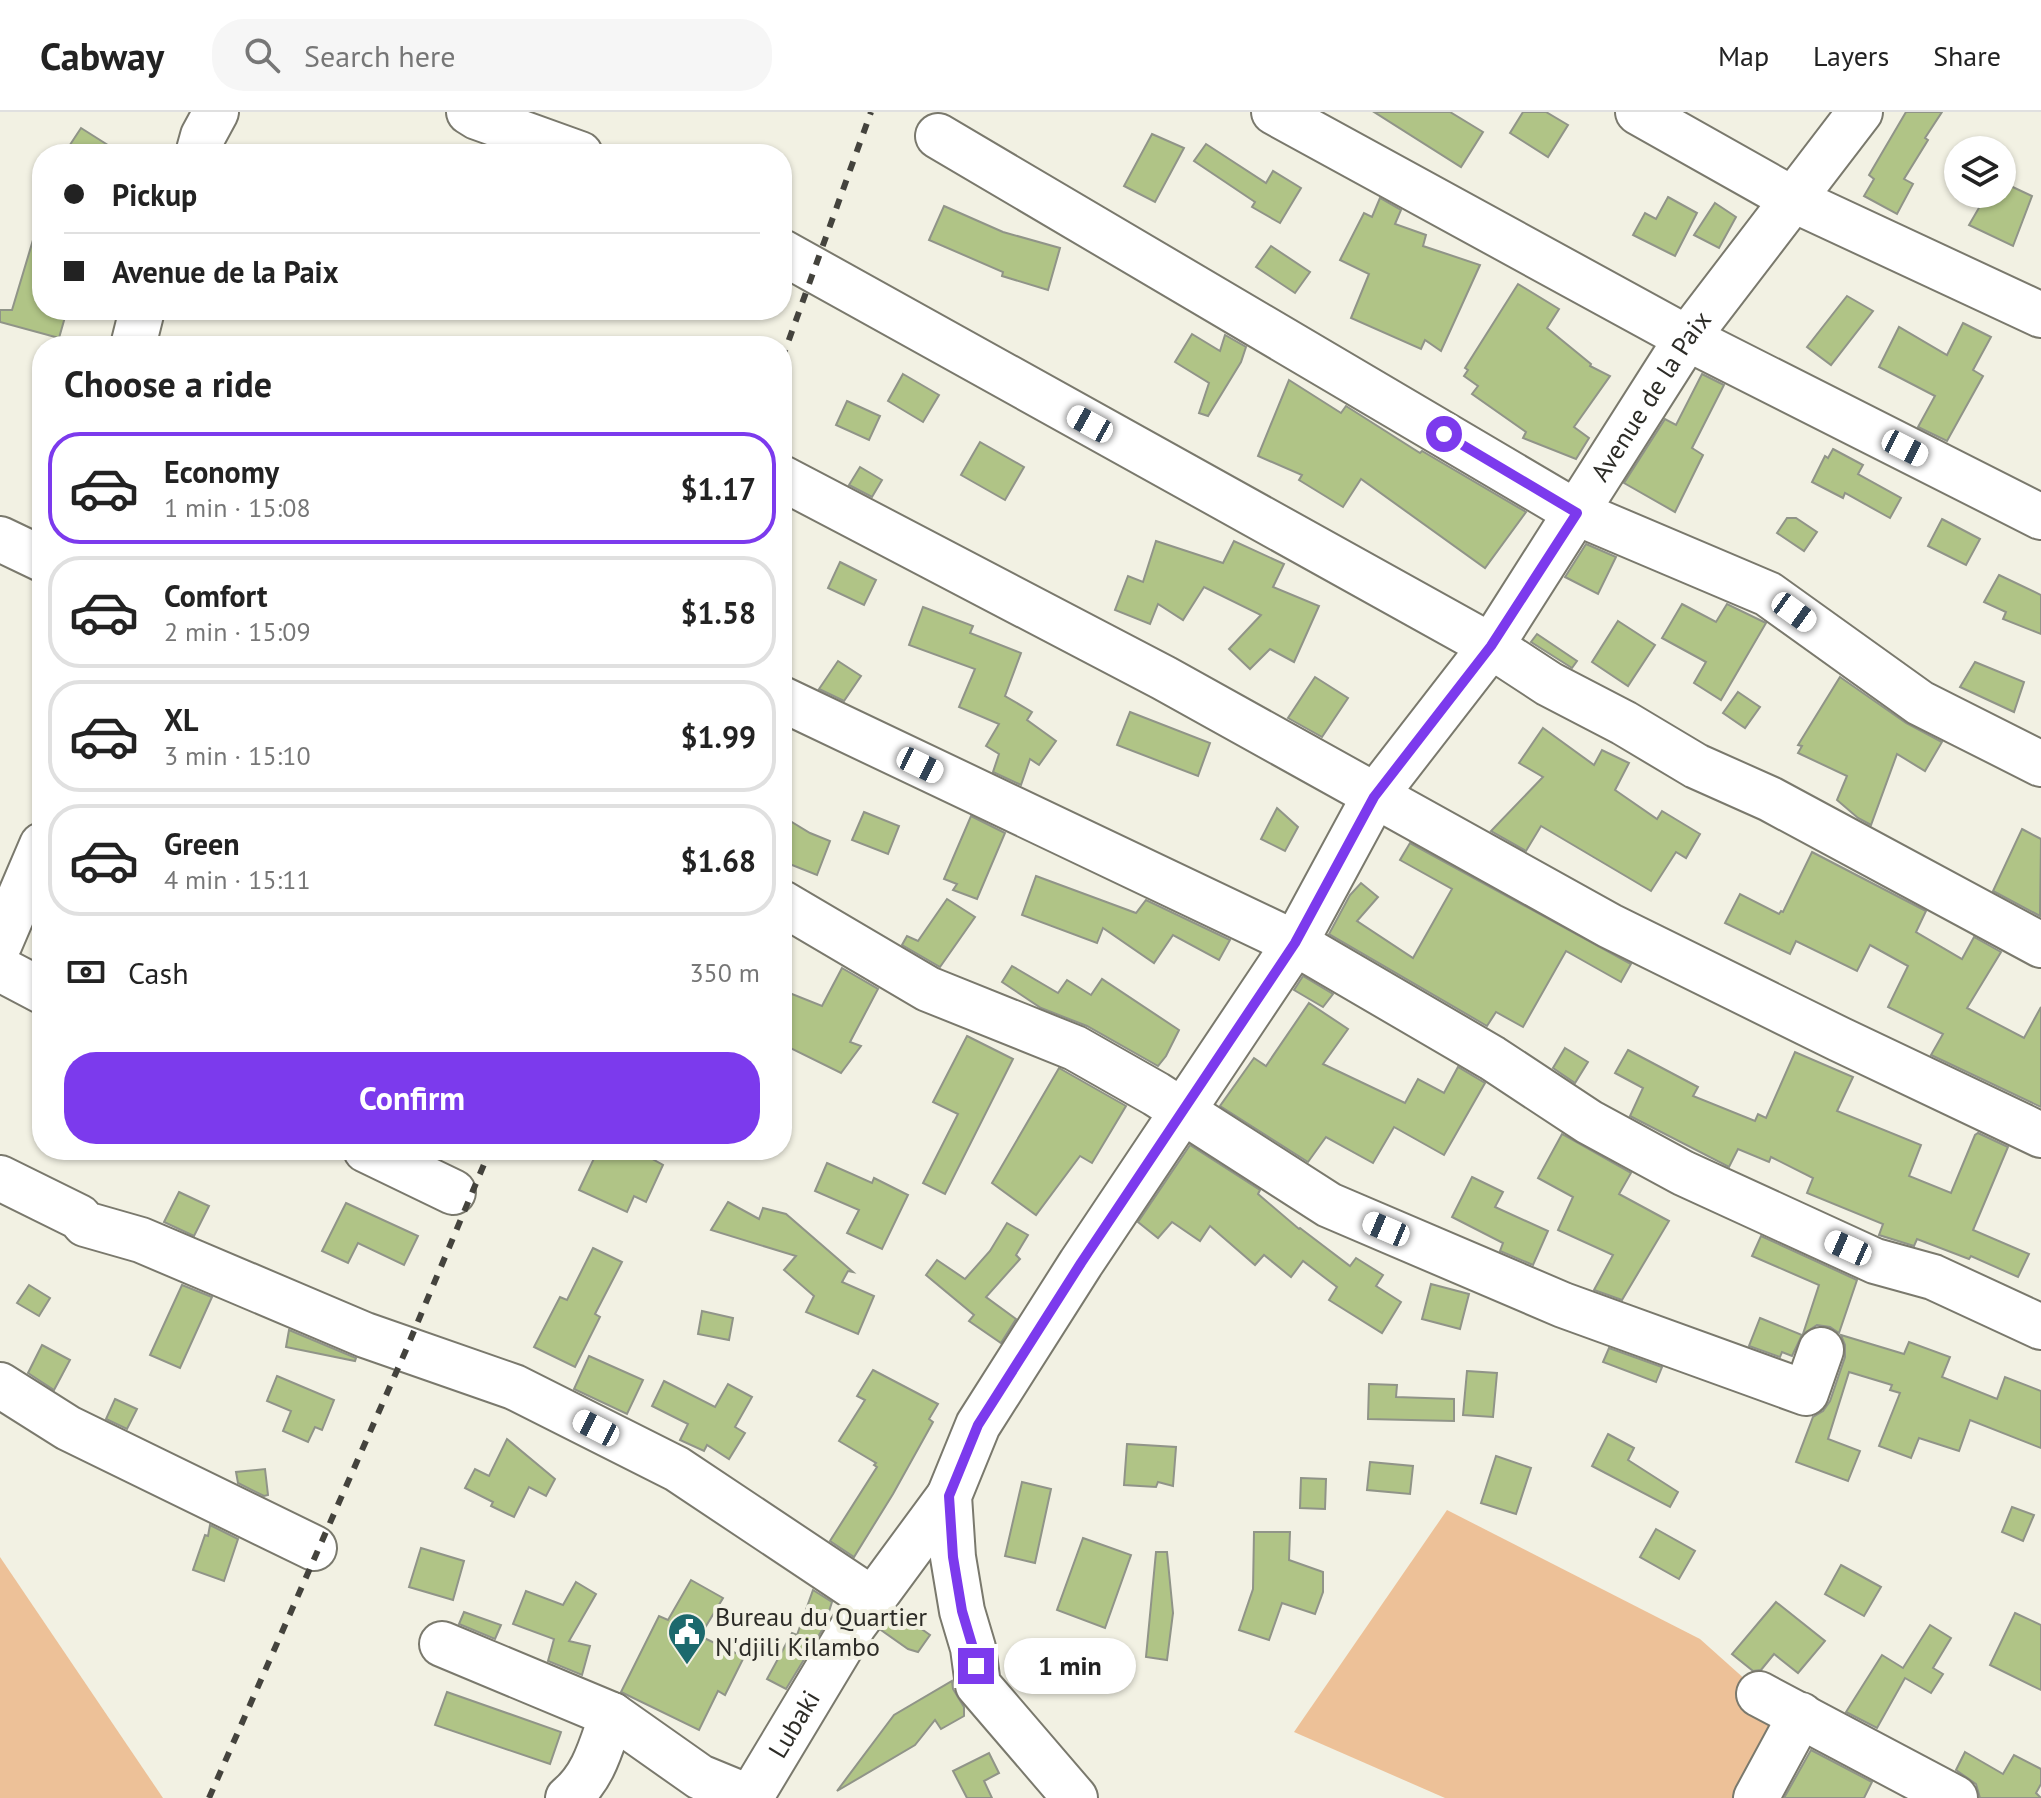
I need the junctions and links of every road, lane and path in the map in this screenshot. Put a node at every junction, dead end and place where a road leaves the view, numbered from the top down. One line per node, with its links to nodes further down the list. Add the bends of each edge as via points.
1 (216, 112): 7 (street)
2 (469, 112): 8 (street)
3 (1274, 112): 12 (street)
4 (1638, 112): 9 (street)
5 (1860, 112): 9 (street, Avenue de la Paix)
6 (938, 136): 14 (street)
7 (201, 144)
8 (552, 144)
9 (1794, 200): 11 (street); 12 (street, Avenue de la Paix)
10 (792, 258): 18 (street)
11 (2041, 315)
12 (1687, 338): 14 (street, Avenue de la Paix); 15 (street)
13 (792, 483): 21 (street, via 1164,678)
14 (1577, 513): 18 (street, Avenue de la Paix); 20 (street, via 1768,594 1920,703)
15 (2041, 517)
16 (0, 539): 17 (street)
17 (32, 554)
18 (1491, 646): 21 (street, Avenue de la Paix); 26 (street, via 1696,766 1770,799)
19 (792, 704): 25 (street)
20 (2041, 764)
21 (1374, 797): 25 (street, Avenue de la Paix); 30 (street, via 1610,926)
22 (32, 868): 24 (street)
23 (792, 909): 29 (street, via 928,989 1075,1048)
24 (0, 943)
25 (1295, 943): 29 (street, Avenue de la Paix); 34 (street, via 1492,1058 1589,1122 1683,1173 1875,1261 1933,1277)
26 (2041, 945)
27 (0, 969): 28 (street)
28 (32, 986)
29 (1182, 1111): 35 (street, via 1329,1205 1563,1305 1806,1393); 37 (street, Avenue de la Paix, via 978,1425)
30 (2041, 1135)
31 (387, 1160): 33 (street)
32 (0, 1178): 39 (street, via 85,1224 141,1240 365,1335 514,1387 677,1469)
33 (453, 1192)
34 (2041, 1327)
35 (1821, 1350)
36 (0, 1385): 38 (street, via 68,1428)
37 (949, 1496): 39 (street, Lubaki); 46 (street, Avenue de la Paix, via 953,1557 978,1685)
38 (314, 1548)
39 (872, 1599): 45 (street, Lubaki)
40 (442, 1644): 42 (street)
41 (1759, 1694): 43 (street)
42 (612, 1715): 44 (street, via 592,1771); 45 (street, via 700,1777)
43 (1801, 1715): 47 (street); 48 (street)
44 (568, 1798)
45 (750, 1798)
46 (1075, 1798)
47 (1756, 1798)
48 (1955, 1798)

